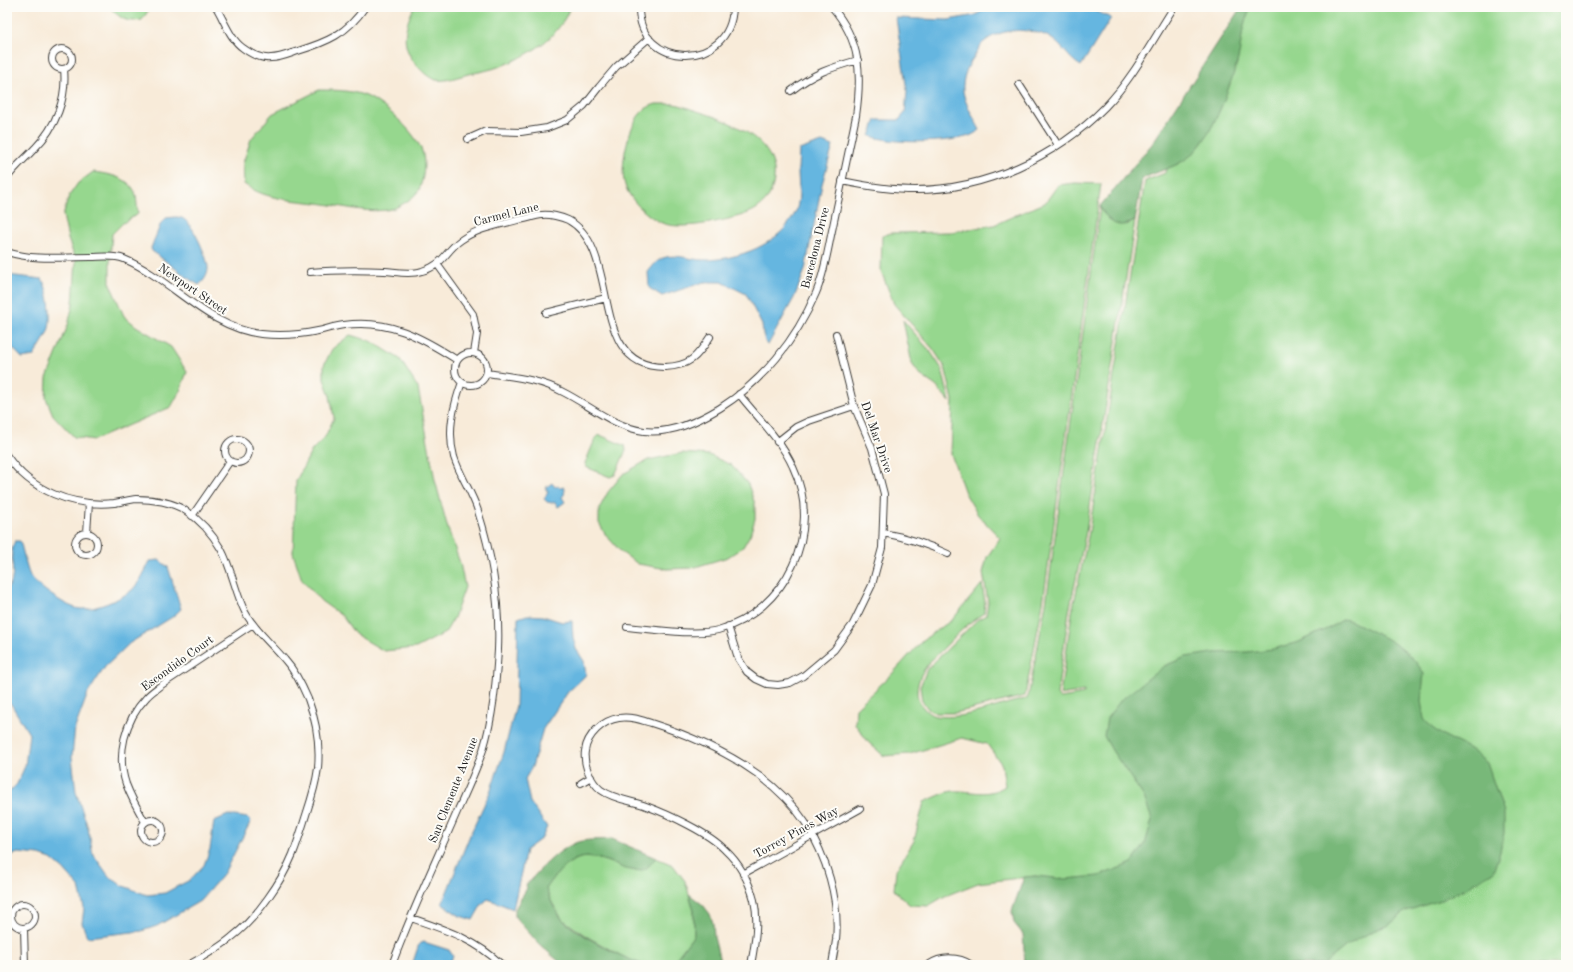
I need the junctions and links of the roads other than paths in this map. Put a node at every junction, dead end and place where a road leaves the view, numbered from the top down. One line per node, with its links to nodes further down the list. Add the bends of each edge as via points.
1 (216, 7): 2 (street, via 235,41 242,48 259,57 271,58 324,43 349,26)
2 (366, 7)
3 (639, 7): 7 (street, via 641,25)
4 (733, 7): 7 (street, via 726,32 712,49 702,53 676,55 655,45)
5 (832, 7): 8 (street, Barcelona Drive, via 847,30)
6 (1174, 7): 13 (street, via 1140,63 1122,87 1105,107)
7 (649, 38): 12 (street, via 616,67 584,106 567,120 546,128 521,132 486,131)
8 (858, 60): 11 (street, via 820,72); 15 (street, Barcelona Drive, via 859,96)
9 (64, 69): 14 (street, via 63,97 57,116 48,133)
10 (1019, 84): 13 (street)
11 (791, 91)
12 (468, 139)
13 (1058, 145): 15 (street, via 993,177 937,189 894,189)
14 (7, 178)
15 (842, 182): 27 (street, Barcelona Drive, via 825,261 807,312 778,357 761,376)
16 (7, 252): 24 (street, Newport Street, via 40,258 122,258 150,273 210,316 227,324 260,334 298,334 362,324 394,327 414,335)
17 (437, 264): 18 (street, Carmel Lane, via 420,272 406,273 335,270); 19 (street, Carmel Lane, via 459,241 486,228 542,215 555,216 568,220 585,234 594,249); 23 (street, via 473,314 477,334)
18 (310, 272)
19 (606, 298): 20 (street); 22 (street, Carmel Lane, via 615,335 628,354 638,361 652,366 678,366 690,362)
20 (546, 313)
21 (836, 334): 28 (street, Del Mar Drive)
22 (710, 337)
23 (474, 353): 24 (street, via 462,354); 25 (street, via 483,358)
24 (457, 360): 26 (street, via 454,370)
25 (487, 373): 26 (street, via 479,383 468,385); 27 (street, Barcelona Drive, via 520,377 562,391 610,420 644,431 669,431 689,424 710,414)
26 (462, 382): 46 (street, San Clemente Avenue, via 455,402 450,438 490,552 498,612 495,689 483,750)
27 (739, 394): 29 (street)
28 (854, 406): 29 (street, via 796,427); 34 (street, Del Mar Drive, via 872,448 884,494)
29 (777, 442): 38 (street, via 793,467 800,484 804,514 802,542 786,579 772,598 756,612)
30 (7, 456): 32 (street, via 24,476 48,492 68,500)
31 (230, 461): 31 (street, via 240,463 247,457 249,449 245,442 233,439 227,444 224,452); 33 (street)
32 (89, 503): 33 (street, via 148,500 179,507); 35 (street)
33 (192, 516): 37 (street, via 222,550 244,610)
34 (883, 532): 36 (street, via 913,539); 38 (street, Del Mar Drive, via 882,548 872,585 853,624 834,650 803,676 790,683 778,685 756,679 747,672 738,658)
35 (87, 533)
36 (948, 554)
37 (252, 624): 43 (street, Escondido Court, via 160,686 136,709 124,741 123,771); 49 (street, via 293,670 307,698 314,718 318,769 293,855 274,889 257,912 233,937)
38 (728, 626): 39 (street, via 716,630 689,632)
39 (627, 627)
40 (591, 777): 41 (street); 44 (street, via 587,769 585,752 588,741 596,730 607,721 634,718 671,729 744,764 777,789 804,820); 45 (street, via 602,790 612,796 668,814 715,841 725,849)
41 (581, 783)
42 (860, 809): 44 (street, Torrey Pines Way)
43 (145, 822)
44 (812, 836): 45 (street, Torrey Pines Way); 53 (street, via 826,867 834,900 836,939)
45 (743, 874): 52 (street, via 756,913 756,936)
46 (411, 918): 50 (street, San Clemente Avenue); 51 (street, via 463,937 481,947)
47 (24, 928): 48 (street)
48 (25, 965)
49 (188, 965)
50 (392, 965)
51 (502, 965)
52 (751, 965)
53 (832, 965)
54 (928, 965): 55 (street, via 946,958)
55 (972, 965)

